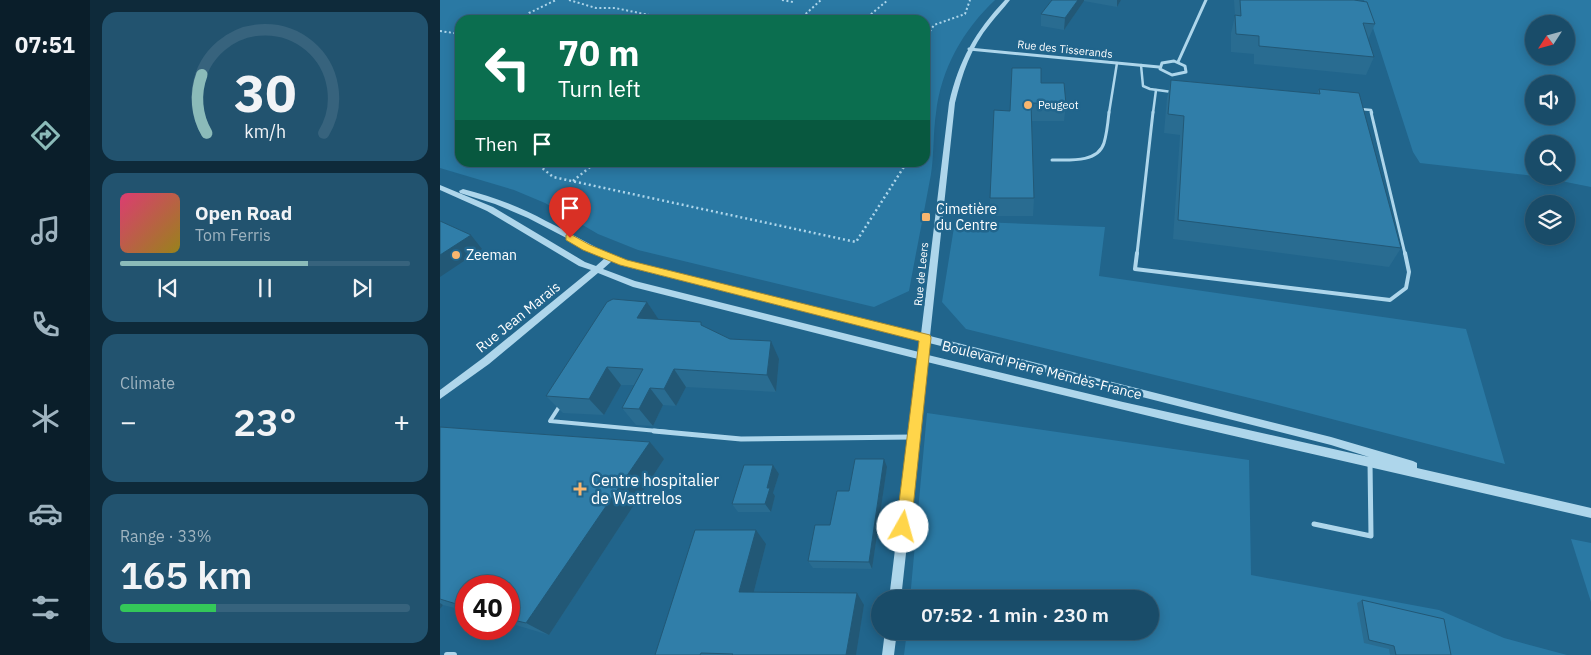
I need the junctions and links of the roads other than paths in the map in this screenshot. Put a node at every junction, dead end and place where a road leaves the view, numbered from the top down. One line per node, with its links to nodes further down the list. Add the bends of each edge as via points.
1 (1008, 0): 3 (street, Rue de Leers, via 983,28)
2 (1206, 0): 4 (street)
3 (970, 49): 5 (street, Rue des Tisserands); 15 (street, Rue de Leers, via 952,103)
4 (1178, 62): 7 (street, Rue des Tisserands, via 1165,62); 7 (street, Rue des Tisserands, via 1185,66 1186,72 1179,75 1162,72)
5 (1117, 63): 6 (street, Rue des Tisserands); 11 (lane, via 1104,145 1095,155 1082,160)
6 (1141, 65): 7 (street, Rue des Tisserands); 8 (lane, via 1143,86)
7 (1159, 67)
8 (1156, 90): 9 (lane); 10 (lane, via 1135,269 1390,300 1406,288 1409,272 1371,110)
9 (1175, 92)
10 (1351, 108)
11 (1052, 160)
12 (440, 187): 13 (street, Boulevard Pierre Mendès-France, via 504,204); 14 (street, Boulevard Pierre Mendès-France, via 490,209 560,252)
13 (612, 258): 14 (street, Rue Jean Marais); 15 (street, Boulevard Pierre Mendès-France)
14 (597, 270): 16 (street, Boulevard Pierre Mendès-France, via 633,284); 17 (street, Rue Jean Marais)
15 (926, 338): 16 (street, Rue de Leers); 20 (street, Boulevard Pierre Mendès-France)
16 (924, 357): 19 (street, Rue de Leers); 20 (street, Boulevard Pierre Mendès-France, via 1122,406)
17 (440, 395)
18 (565, 397): 19 (lane, via 550,421 741,439)
19 (914, 437): 23 (street, Rue de Leers)
20 (1370, 458): 21 (street, Boulevard Pierre Mendès-France); 22 (lane, via 1371,536)
21 (1591, 513)
22 (1314, 524)
23 (896, 590)
24 (890, 640): 25 (street)
25 (888, 655)

